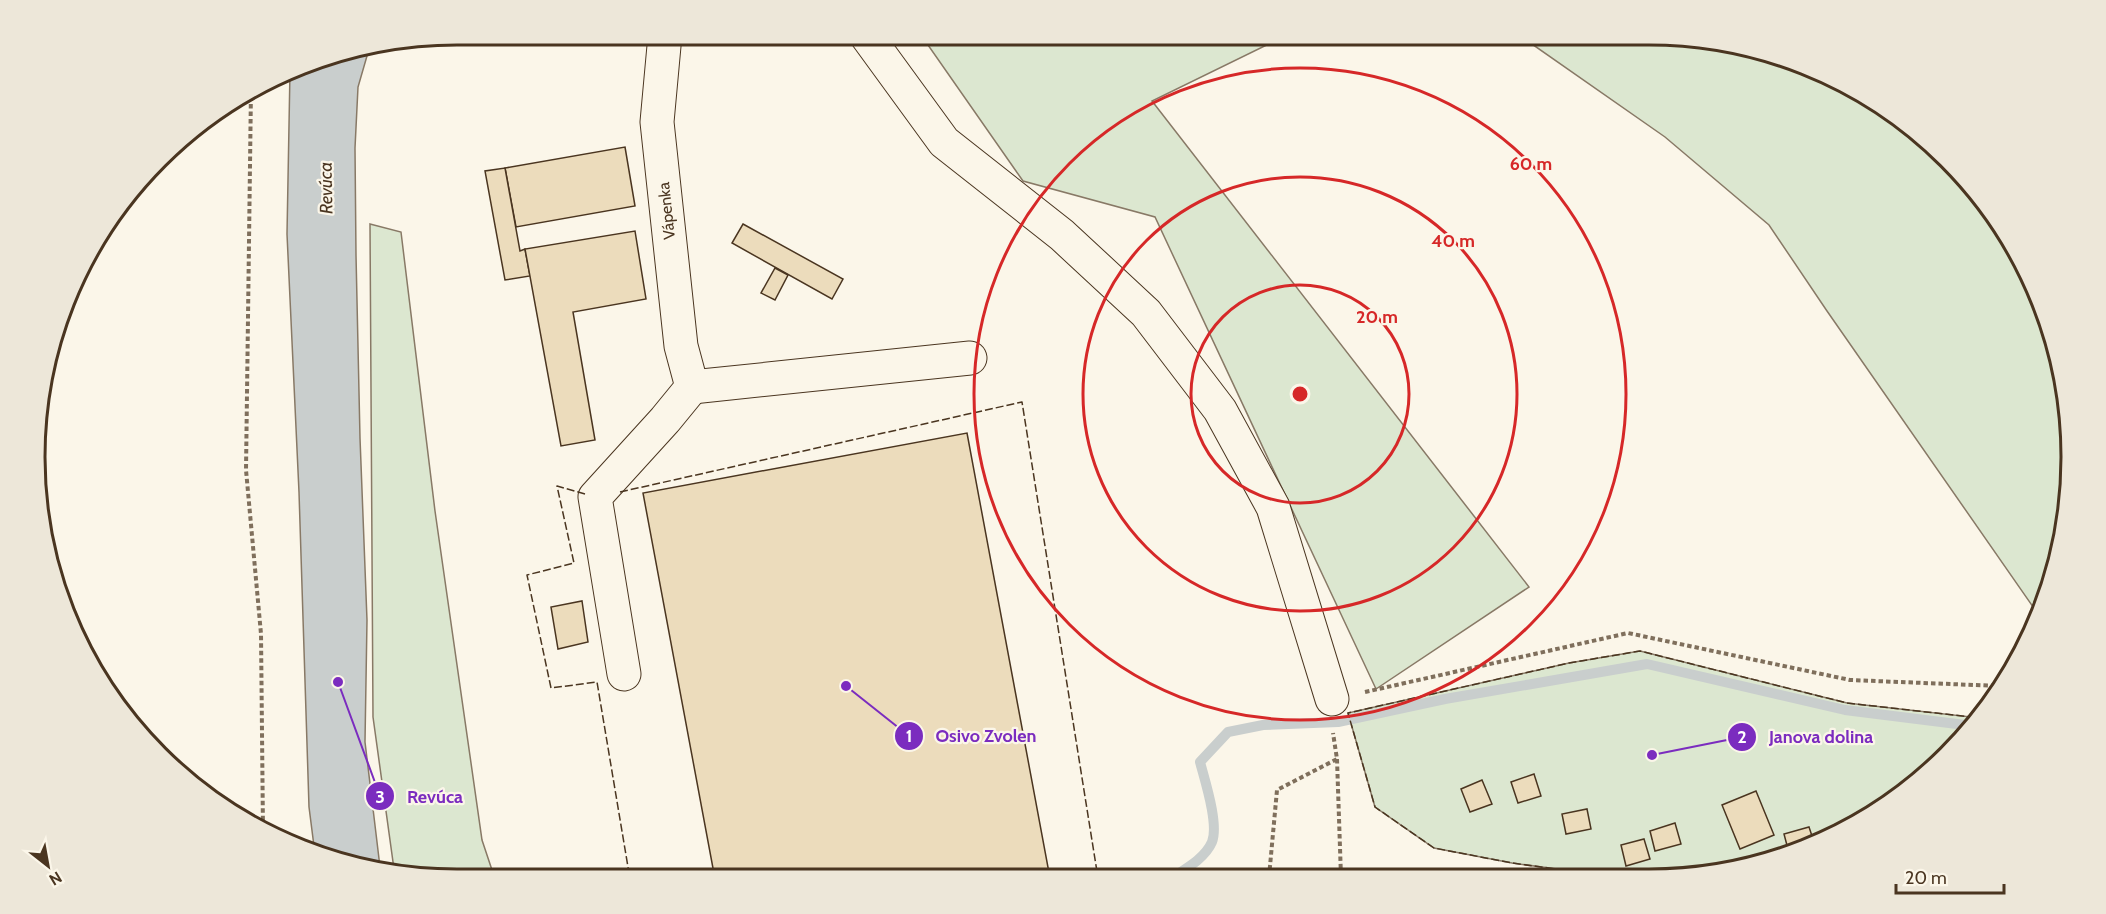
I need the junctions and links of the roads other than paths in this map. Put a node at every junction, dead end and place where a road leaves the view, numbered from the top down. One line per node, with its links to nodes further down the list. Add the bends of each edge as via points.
1 (664, 45): 4 (street, Vápenka, via 657,122 681,346)
2 (874, 45): 6 (street, via 944,142 1062,235 1146,313 1220,410 1273,507)
3 (970, 358): 4 (street)
4 (692, 387): 5 (street, via 595,497)
5 (624, 674)
6 (1332, 699)

